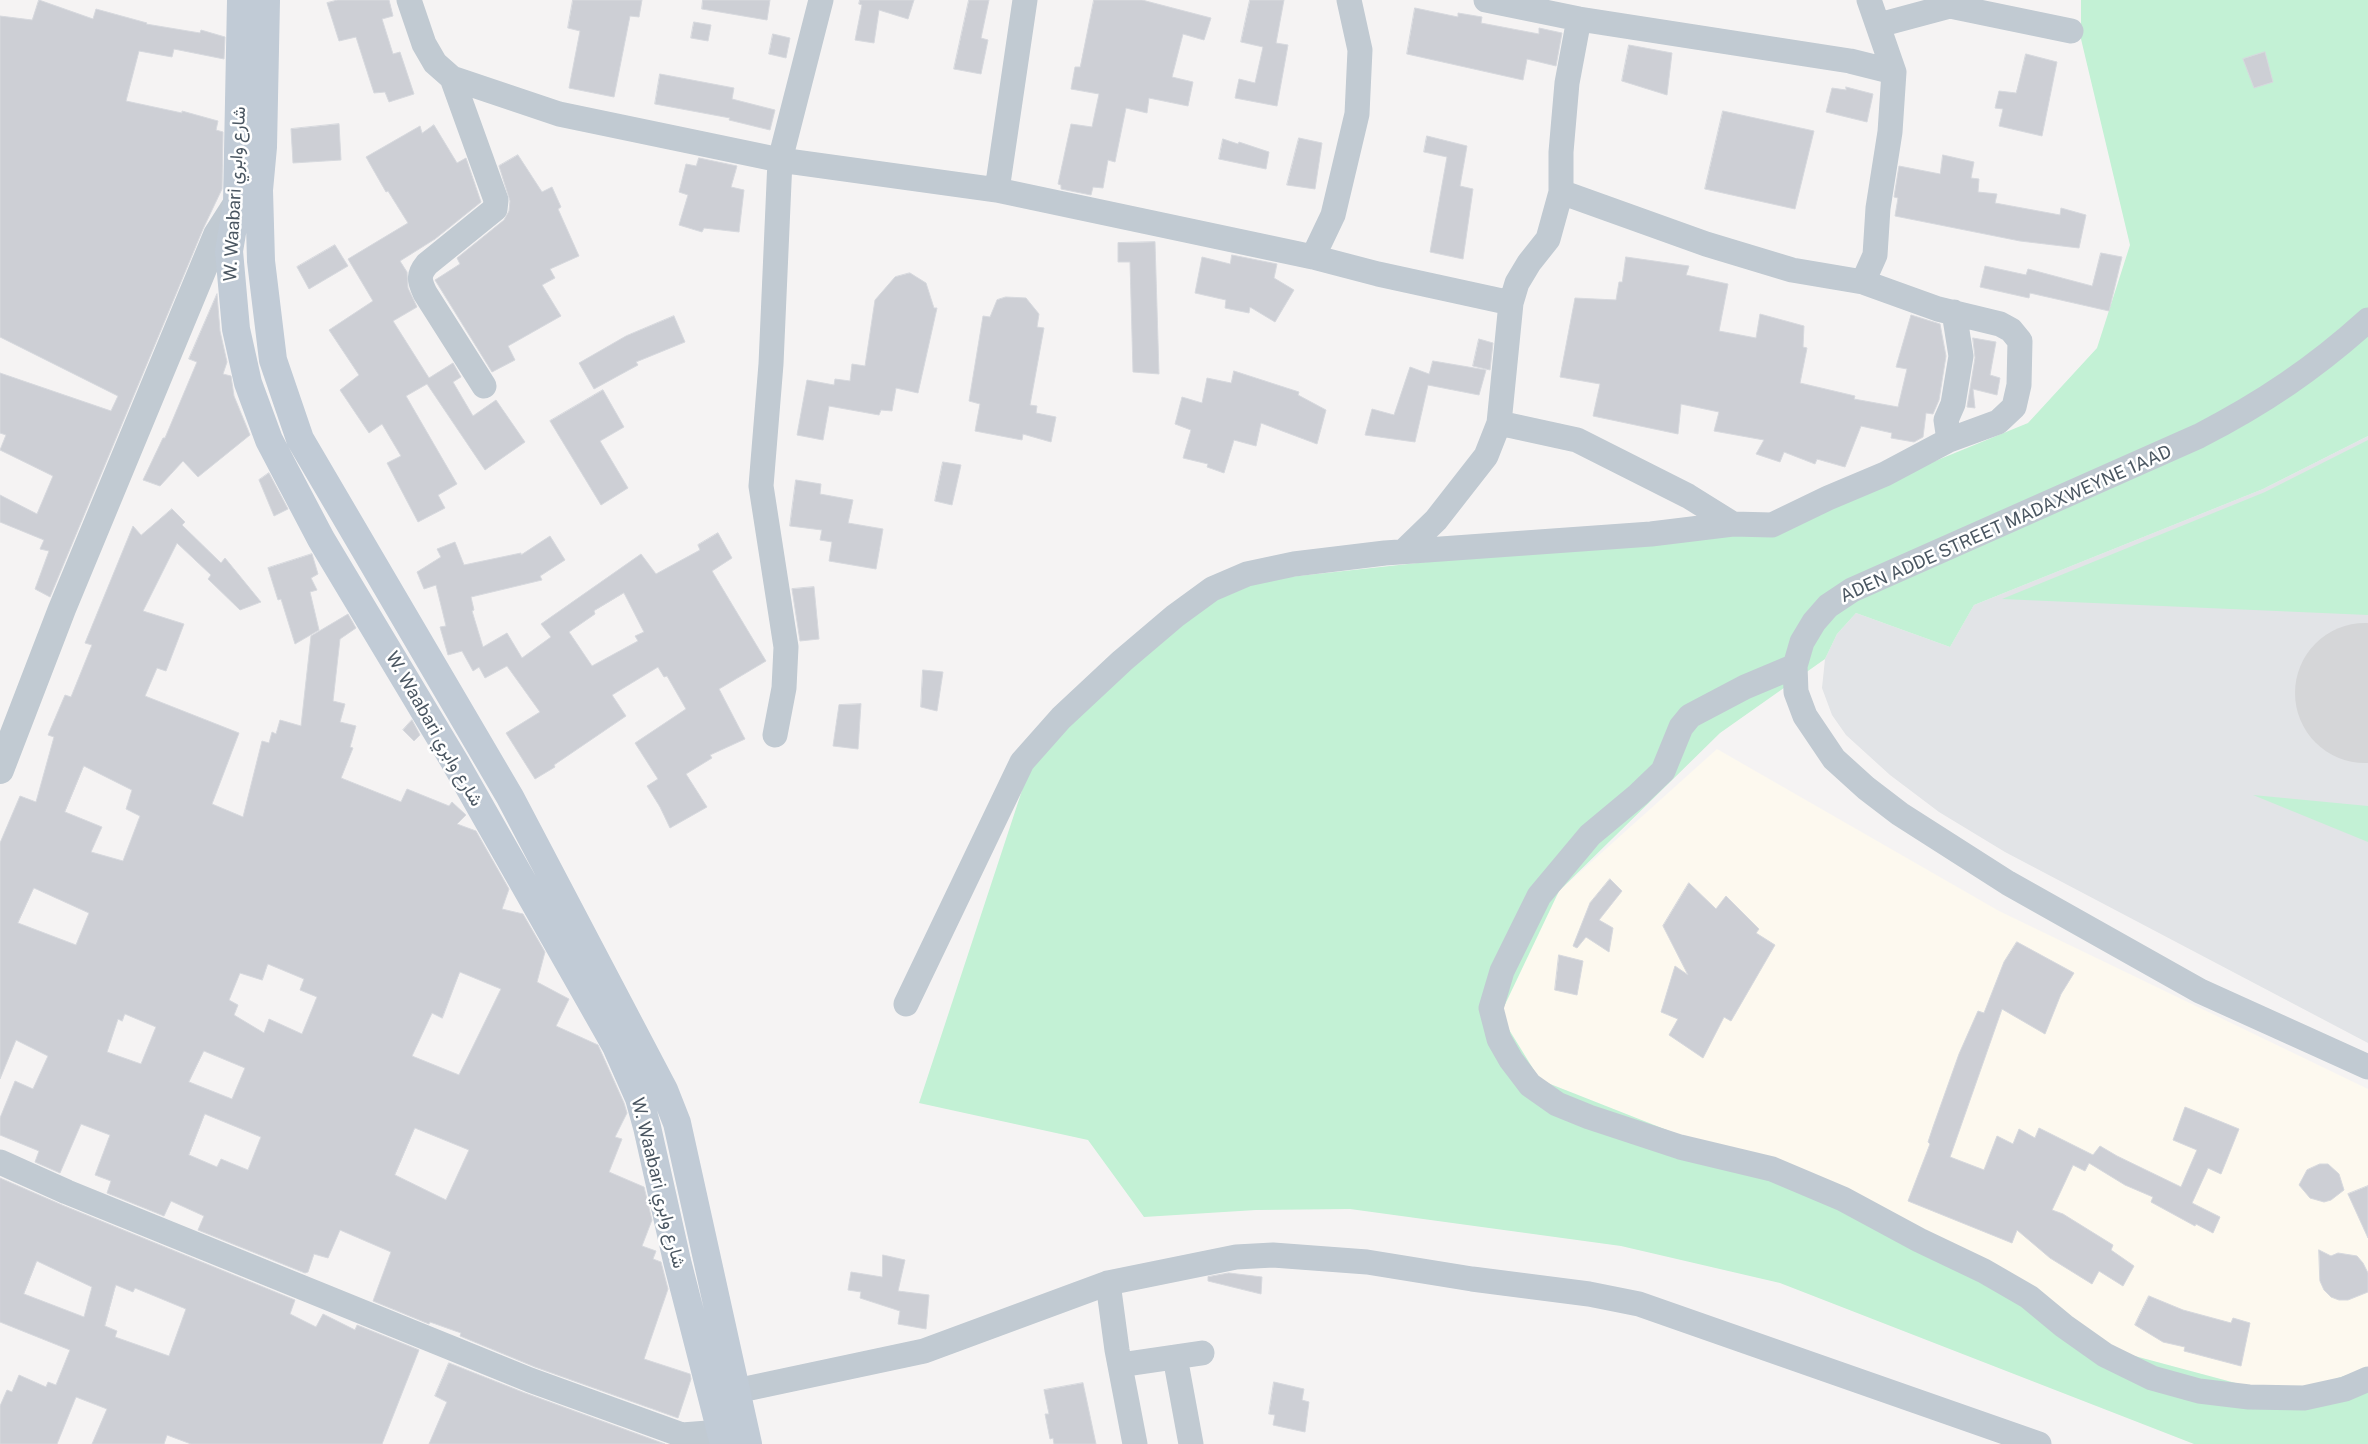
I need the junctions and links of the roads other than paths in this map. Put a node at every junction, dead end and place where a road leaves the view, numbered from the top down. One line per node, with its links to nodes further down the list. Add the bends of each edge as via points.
1 (242, 0): 17 (main road, W. Waabari شارع وابري)
2 (266, 0): 17 (main road, via 263,147)
3 (409, 0): 13 (street, via 424,44 435,63)
4 (821, 0): 14 (street)
5 (1025, 0): 15 (street)
6 (1349, 0): 18 (street, via 1360,50 1357,114 1333,215)
7 (1486, 0): 9 (street)
8 (1869, 0): 10 (street)
9 (1579, 19): 12 (street, via 1850,61); 16 (street, via 1567,83)
10 (1879, 25): 11 (street, via 1950,6); 12 (street)
11 (2071, 31)
12 (1894, 72): 19 (street, via 1875,255)
13 (452, 78): 14 (street, via 559,114); 23 (street, via 496,200 495,209 427,264 420,272 419,280)
14 (780, 160): 15 (street); 29 (street, via 771,364 761,486 786,647 784,688)
15 (997, 190): 18 (street)
16 (1560, 192): 19 (street, via 1706,244 1792,270); 20 (street, via 1548,239 1521,276)
17 (248, 196): 30 (street, via 213,244 62,608); 39 (main road, W. Waabari شارع وابري, via 261,261 274,360 300,439 510,798 664,1090 677,1123); 40 (main road, W. Waabari شارع وابري, via 229,251 236,329 248,383 268,440 320,539 456,764 616,1046 639,1098 647,1127)
18 (1313, 257): 20 (street)
19 (1863, 282): 21 (street)
20 (1511, 302): 24 (street)
21 (1954, 312): 25 (street, via 1961,356 1953,404 1946,420); 25 (street, via 2011,330 2020,341 2019,385 2014,407 1998,422)
22 (2368, 320): 28 (street, ADEN ADDE STREET MADAXWEYNE 1AAD, via 2325,358 2244,413 1852,590 1828,606 1814,622 1802,642)
23 (484, 386)
24 (1499, 423): 26 (street, via 1577,440 1688,496); 27 (street, via 1486,456 1436,520)
25 (1949, 440): 26 (street, via 1885,474 1772,525)
26 (1733, 524): 27 (street, via 1651,534)
27 (1404, 551): 31 (street, via 1294,564 1247,574 1212,589 1122,661 1061,718 1022,762)
28 (1795, 666): 32 (street, ADEN ADDE STREET MADAXWEYNE 1AAD, via 1796,692 1816,735 1834,759 1900,814 2008,883 2200,991); 38 (street, via 1745,687 1690,716 1681,728 1663,771 1590,835 1539,896 1502,971 1490,1008 1499,1039 1530,1085 1557,1104 1590,1117 1680,1147 1772,1169 1843,1198 2029,1297 2105,1355 2152,1378 2199,1390 2249,1397 2304,1398 2345,1389)
29 (775, 735)
30 (0, 770)
31 (906, 1004)
32 (2368, 1067)
33 (0, 1162): 40 (street, via 530,1380 682,1435)
34 (1108, 1284): 37 (street); 39 (street, via 924,1351); 44 (street, via 1236,1257 1273,1255 1367,1262 1589,1294 1639,1304)
35 (1202, 1353): 36 (street)
36 (1175, 1357): 37 (street); 43 (street)
37 (1120, 1365): 42 (street)
38 (2368, 1379)
39 (736, 1391): 41 (main road, W. Waabari شارع وابري)
40 (722, 1438)
41 (748, 1444)
42 (1135, 1444)
43 (1191, 1444)
44 (2039, 1444)

